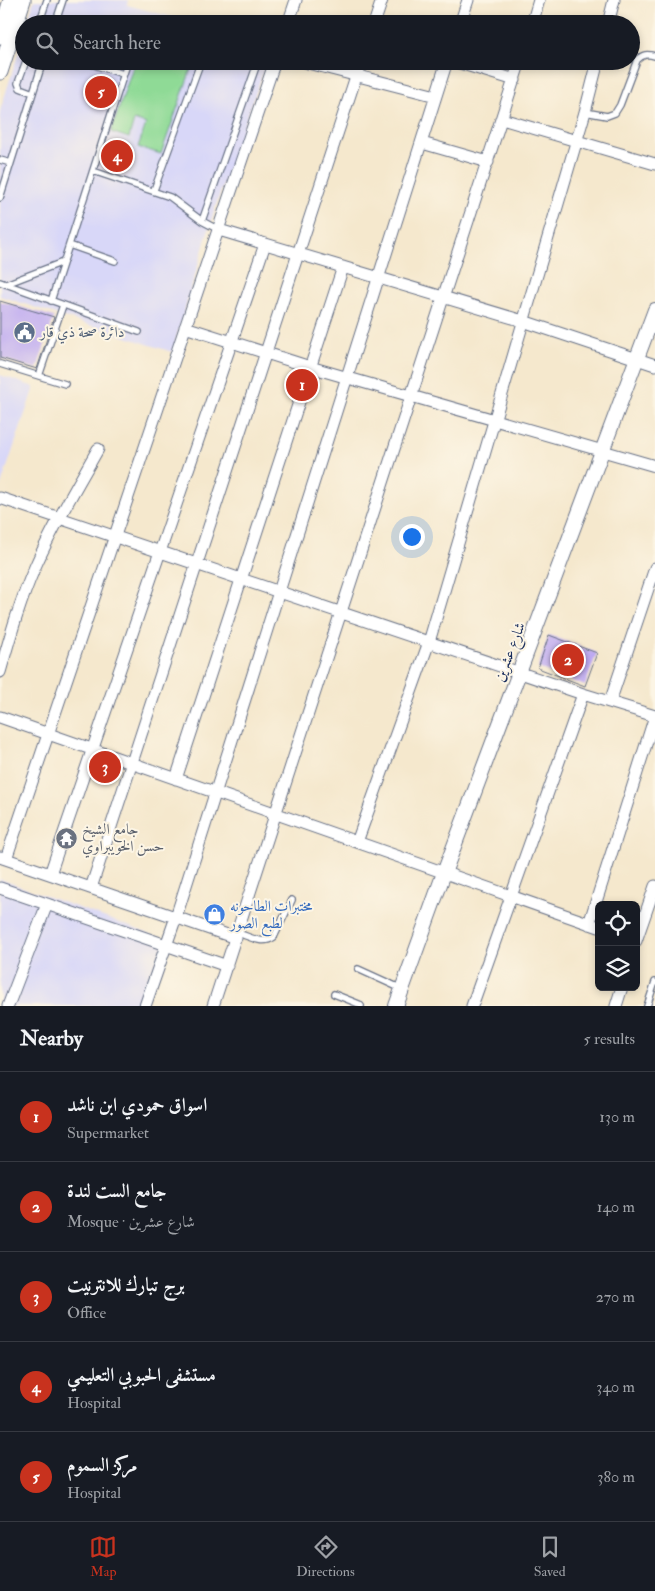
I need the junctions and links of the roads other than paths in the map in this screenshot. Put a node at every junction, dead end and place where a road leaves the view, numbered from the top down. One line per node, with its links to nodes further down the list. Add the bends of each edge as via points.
1 (11, 0): 19 (main road)
2 (23, 0): 10 (main road)
3 (47, 0): 11 (lane)
4 (63, 0): 12 (lane)
5 (296, 0): 13 (street)
6 (382, 0): 14 (street)
7 (468, 0): 15 (street)
8 (539, 0): 16 (street)
9 (614, 0): 17 (street)
10 (18, 15)
11 (41, 15)
12 (58, 15)
13 (291, 15)
14 (377, 15)
15 (463, 15)
16 (535, 15)
17 (610, 15)
18 (15, 25): 36 (main road)
19 (0, 36)
20 (655, 56): 21 (lane, via 647,54)
21 (640, 57)
22 (23, 70): 40 (lane, via 18,83 20,88)
23 (39, 70): 40 (lane)
24 (111, 70): 37 (lane)
25 (125, 70): 37 (lane)
26 (198, 70): 51 (lane)
27 (255, 70): 53 (lane)
28 (272, 70): 54 (street)
29 (334, 70): 38 (street)
30 (358, 70): 38 (street)
31 (444, 70): 41 (street)
32 (482, 70): 39 (street)
33 (518, 70): 39 (street)
34 (596, 70): 42 (street)
35 (633, 70): 42 (lane, via 615,113 607,116)
36 (0, 72)
37 (124, 74): 50 (lane)
38 (356, 76): 41 (street); 57 (street)
39 (515, 80): 43 (street)
40 (33, 93): 48 (lane)
41 (436, 96): 45 (street)
42 (585, 112): 44 (street)
43 (502, 119): 44 (street); 47 (street)
44 (576, 141): 49 (street); 67 (street)
45 (422, 143): 47 (street); 61 (street)
46 (0, 160): 48 (lane)
47 (488, 162): 63 (street)
48 (11, 163): 52 (lane)
49 (655, 164)
50 (93, 170): 51 (lane); 56 (lane)
51 (154, 190): 53 (lane, via 170,197)
52 (0, 198)
53 (202, 221): 54 (lane)
54 (218, 230): 55 (street); 68 (street)
55 (265, 244): 57 (street); 70 (street)
56 (69, 245): 58 (lane); 59 (lane)
57 (298, 254): 60 (street); 71 (street)
58 (115, 261)
59 (64, 262): 62 (lane); 64 (lane)
60 (343, 267): 61 (street); 75 (street)
61 (379, 277): 63 (street); 77 (street)
62 (3, 283): 64 (lane)
63 (444, 297): 67 (street); 79 (street)
64 (51, 301): 65 (lane)
65 (63, 305): 69 (lane); 76 (lane)
66 (655, 310): 72 (street, شارع عشرين)
67 (523, 321): 72 (street); 80 (street)
68 (185, 327): 70 (street); 86 (street)
69 (139, 332)
70 (232, 342): 71 (street); 87 (street)
71 (266, 354): 75 (street); 88 (street)
72 (636, 360): 74 (street); 82 (street, شارع عشرين)
73 (0, 364): 76 (lane)
74 (655, 365)
75 (310, 367): 77 (street); 90 (street)
76 (39, 376): 78 (lane)
77 (347, 378): 79 (street); 91 (street)
78 (65, 384)
79 (412, 396): 80 (street); 92 (street)
80 (494, 421): 82 (street); 93 (street)
81 (98, 449): 85 (street)
82 (603, 451): 83 (street); 95 (street, شارع عشرين)
83 (655, 466)
84 (0, 498): 85 (street)
85 (59, 518): 86 (street); 94 (street, via 35,567)
86 (115, 536): 87 (street); 100 (street)
87 (160, 552): 88 (street); 101 (street)
88 (197, 564): 90 (street); 102 (street)
89 (655, 568): 97 (street)
90 (241, 580): 91 (street); 103 (street)
91 (279, 592): 92 (street); 104 (street)
92 (342, 613): 93 (street); 105 (street)
93 (429, 642): 95 (street); 106 (street)
94 (0, 672)
95 (520, 673): 96 (street); 108 (street, شارع عشرين)
96 (583, 694): 97 (street); 113 (street)
97 (610, 702): 98 (street)
98 (655, 716): 117 (street)
99 (0, 717): 100 (street)
100 (48, 734): 101 (street); 107 (street)
101 (93, 749): 102 (street); 109 (street)
102 (132, 763): 103 (street); 112 (street)
103 (176, 779): 104 (street)
104 (215, 793): 105 (street); 116 (street)
105 (276, 814): 106 (street); 119 (street)
106 (357, 842): 108 (street)
107 (3, 858): 109 (street)
108 (444, 873): 113 (street); 124 (street, شارع عشرين)
109 (50, 874): 112 (street)
110 (655, 886): 118 (street)
111 (0, 888): 115 (street)
112 (91, 888): 116 (street)
113 (510, 896): 117 (street); 132 (street)
114 (292, 900): 119 (lane, via 269,941)
115 (47, 904): 120 (street); 127 (street)
116 (176, 917): 119 (street); 120 (street)
117 (594, 926)
118 (640, 929)
119 (237, 935): 121 (street)
120 (167, 945): 121 (street); 128 (street)
121 (227, 966): 129 (street)
122 (358, 969): 124 (lane)
123 (655, 982): 134 (lane)
124 (402, 989): 131 (street, شارع عشرين)
125 (621, 991): 133 (street)
126 (334, 994): 130 (lane)
127 (8, 1006)
128 (145, 1006)
129 (213, 1006)
130 (360, 1006)
131 (396, 1006)
132 (472, 1006)
133 (616, 1006)
134 (647, 1006)

